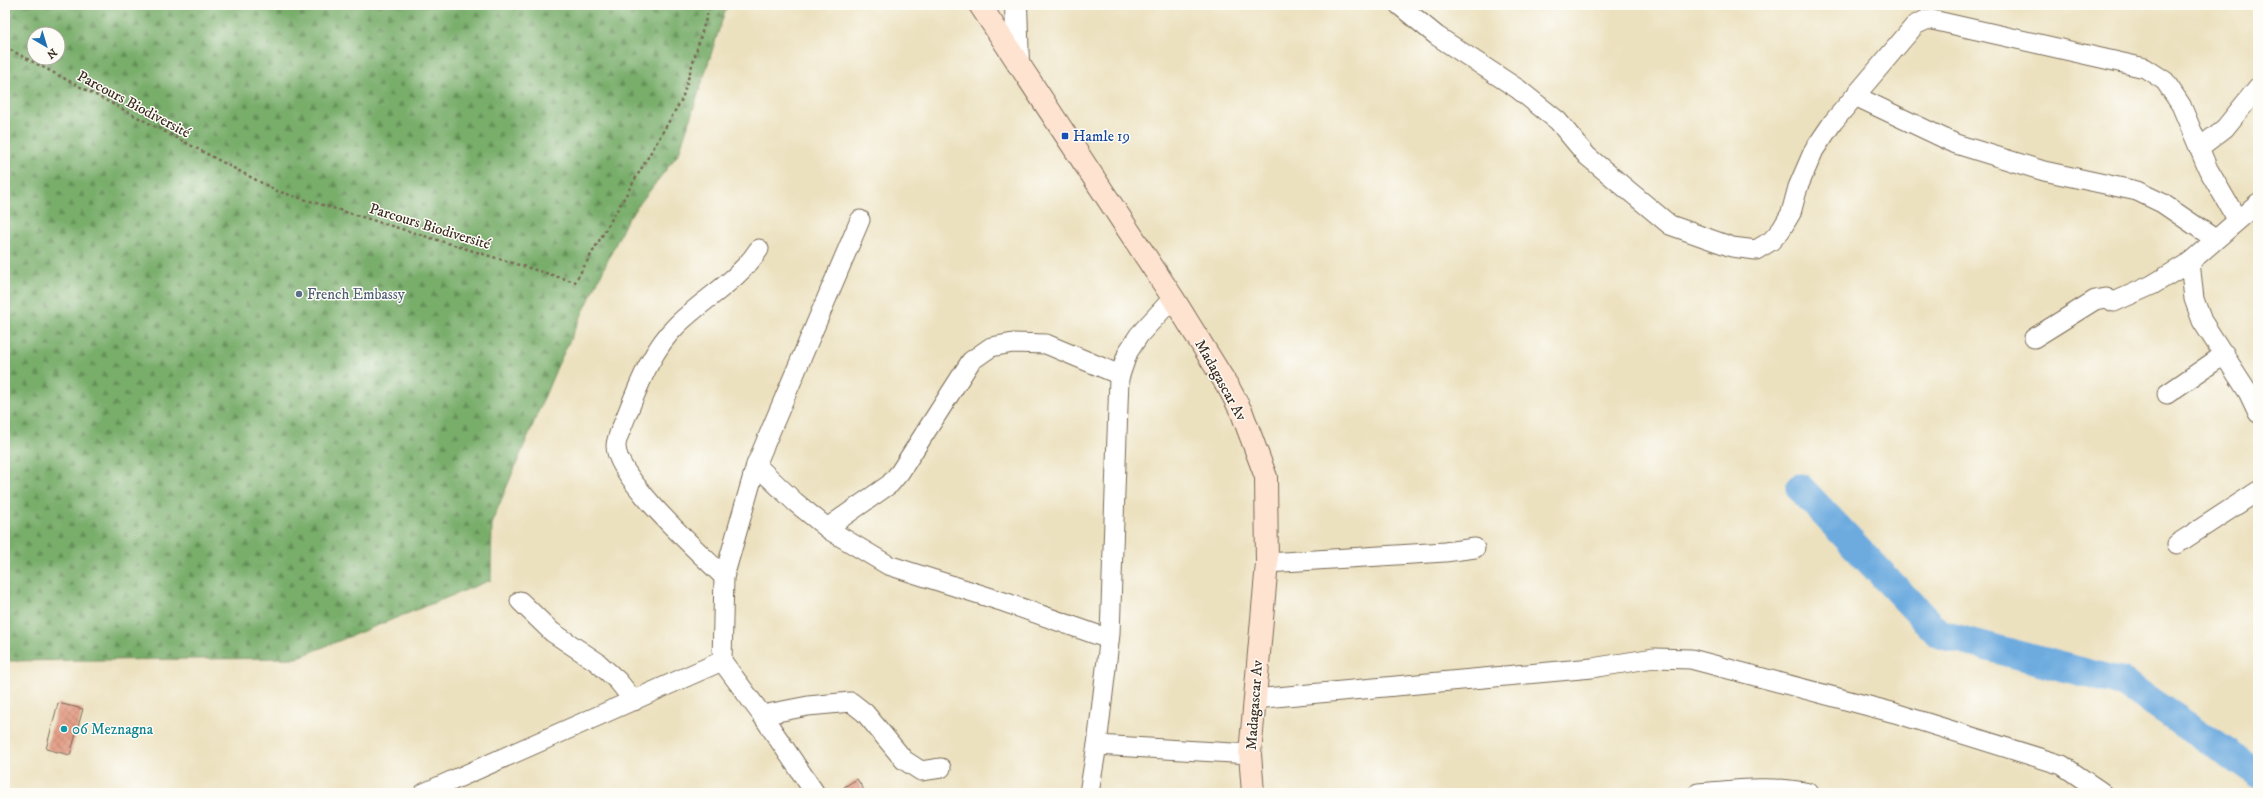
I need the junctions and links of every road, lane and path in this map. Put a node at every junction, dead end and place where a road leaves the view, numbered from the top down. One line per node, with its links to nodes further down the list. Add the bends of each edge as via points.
1 (710, 5): 5 (path, Parcours Biodiversité, via 682,99 575,282 277,192)
2 (980, 5): 6 (main road, Madagascar Av)
3 (1016, 5): 6 (street)
4 (1399, 5): 8 (street, via 1438,36 1518,89 1558,121 1588,156 1670,225 1732,247 1756,250 1780,230 1791,213 1798,187 1814,150)
5 (5, 47)
6 (1018, 64): 16 (main road, Madagascar Av)
7 (2258, 87): 9 (street, via 2225,128)
8 (1855, 96): 9 (street, via 1915,25 1928,19 2145,68 2165,81 2181,104); 13 (street, via 1956,144 2044,171 2137,191 2162,203)
9 (2199, 148): 11 (street, via 2208,169)
10 (2258, 203): 11 (street)
11 (2238, 219): 13 (street)
12 (860, 220): 22 (street)
13 (2215, 239): 15 (street)
14 (759, 249): 28 (street, via 754,258 721,290 678,324 650,360 616,446 619,459 628,474 659,512)
15 (2190, 262): 17 (street, via 2152,285 2114,302 2106,298 2095,300); 18 (street, via 2194,299 2202,321)
16 (1173, 298): 19 (street, via 1139,335 1128,352); 27 (main road, Madagascar Av, via 1242,413 1266,477)
17 (2034, 338)
18 (2225, 354): 20 (street); 21 (street)
19 (1120, 375): 24 (street, via 1046,344 1013,343 991,347 971,361 905,465 890,484); 30 (street)
20 (2167, 394)
21 (2258, 413)
22 (756, 465): 24 (street); 28 (street)
23 (2258, 491): 25 (street)
24 (827, 528): 30 (street, via 888,565)
25 (2177, 544)
26 (1475, 548): 27 (street)
27 (1267, 563): 32 (main road, Madagascar Av)
28 (724, 577): 31 (street)
29 (520, 601): 33 (street, via 552,632 597,662 618,681)
30 (1109, 639): 35 (street)
31 (722, 661): 33 (street); 34 (street)
32 (1254, 699): 36 (main road, Madagascar Av); 44 (street, via 1592,668 1654,658 1691,658 1895,713 2062,765)
33 (634, 701): 38 (street)
34 (762, 715): 37 (street, via 808,706 851,702 865,713 904,760 921,771); 39 (street)
35 (1097, 745): 36 (street); 40 (street)
36 (1250, 754): 41 (main road, Madagascar Av)
37 (941, 768)
38 (424, 793)
39 (815, 793)
40 (1088, 793)
41 (1253, 793)
42 (1698, 793): 43 (street, via 1750,788)
43 (1809, 793)
44 (2103, 793)

